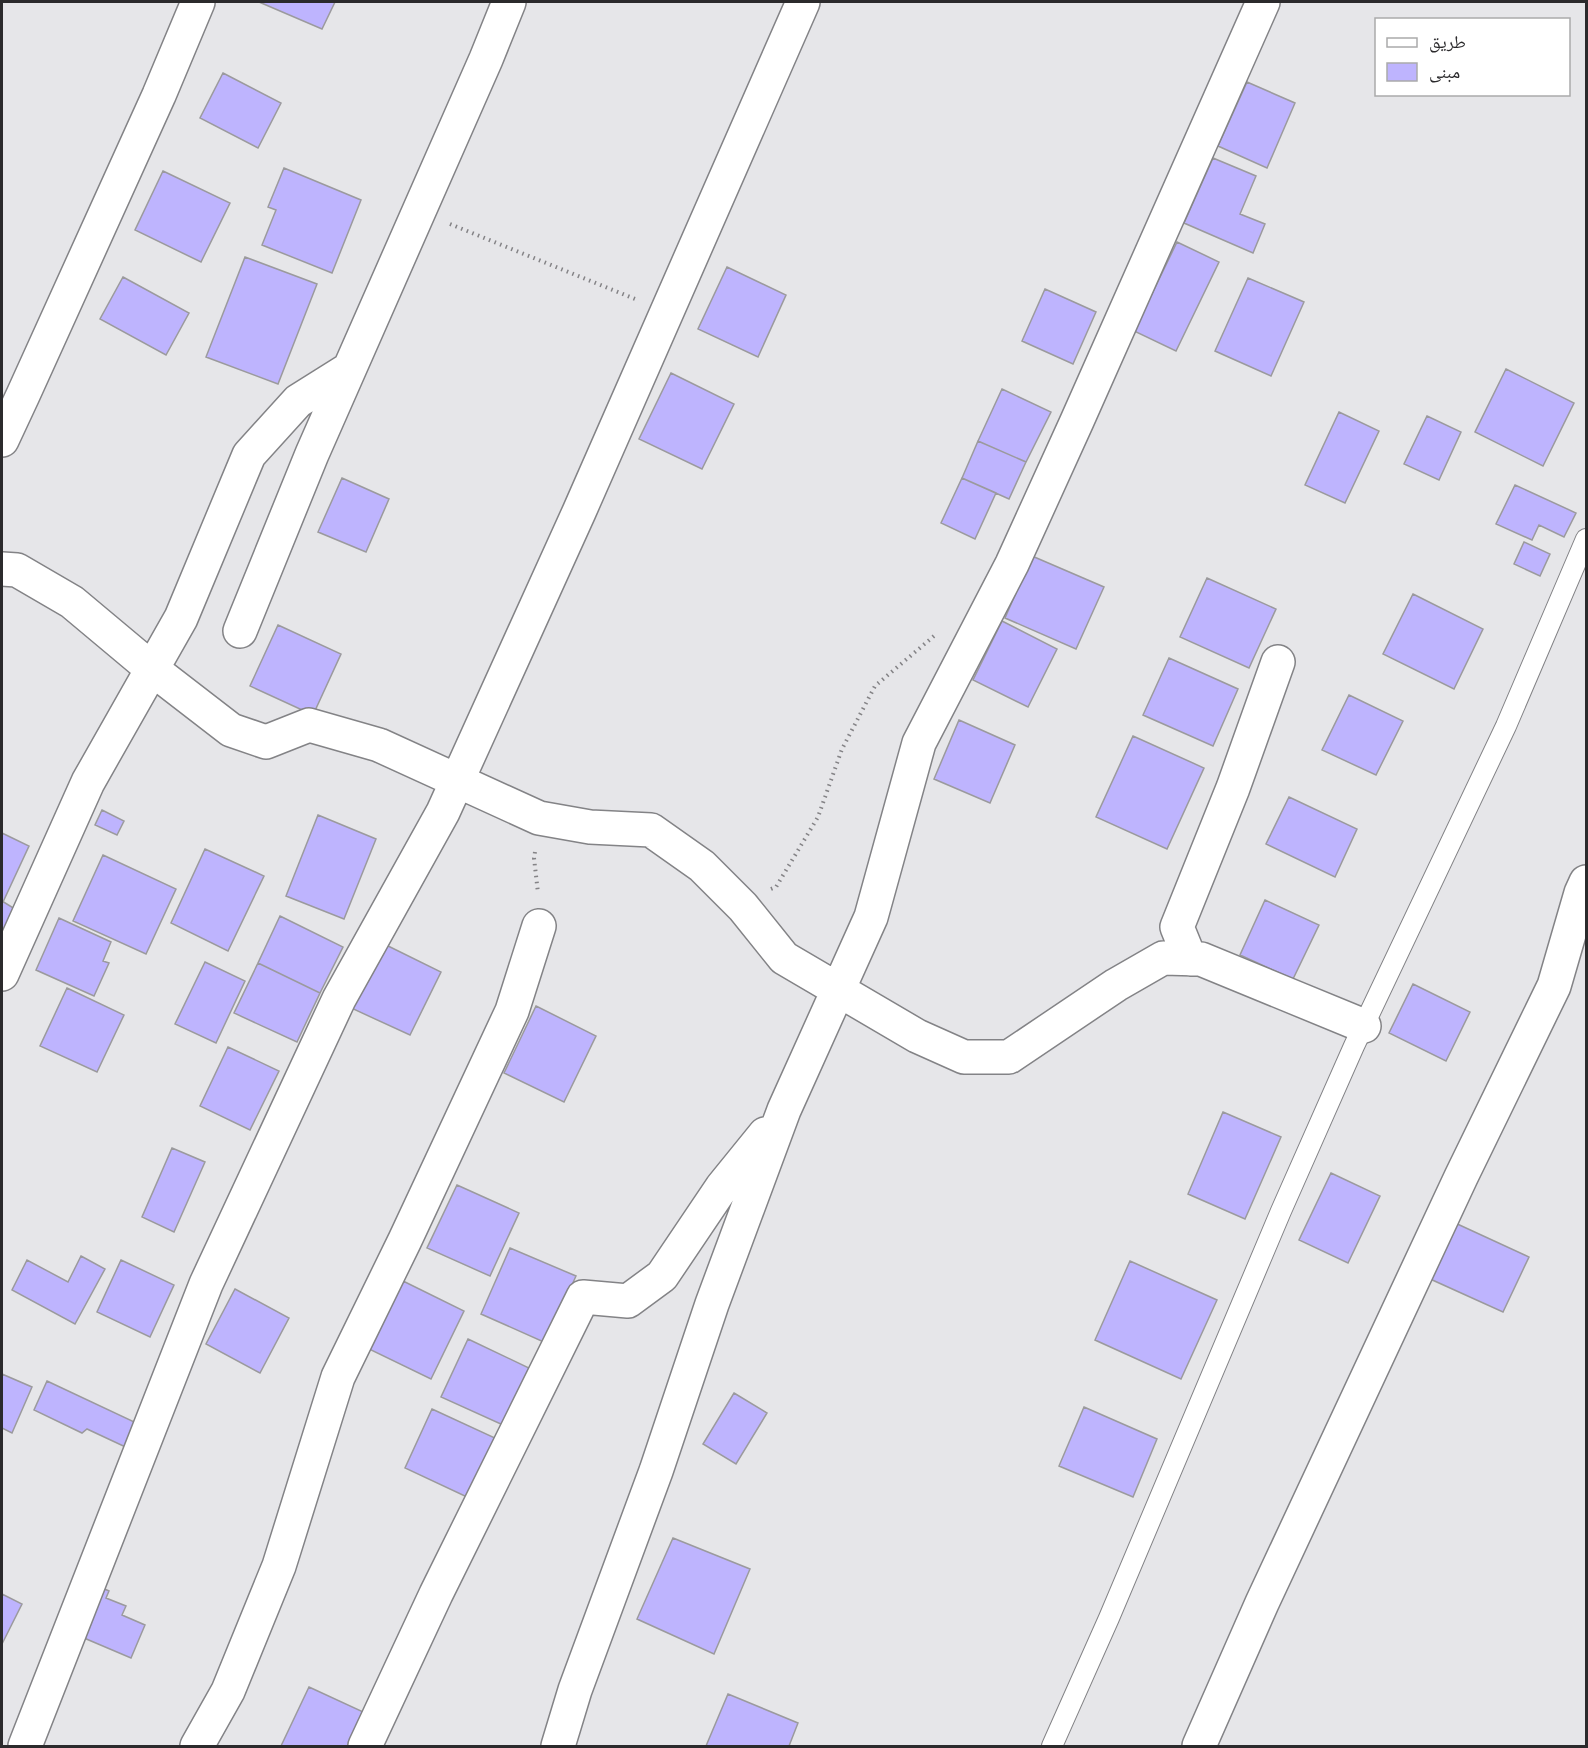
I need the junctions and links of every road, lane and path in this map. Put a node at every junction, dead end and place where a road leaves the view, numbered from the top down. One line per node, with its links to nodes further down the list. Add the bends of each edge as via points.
1 (198, 2): 8 (street)
2 (509, 2): 5 (street)
3 (803, 2): 6 (street)
4 (1263, 2): 22 (street, via 1012,564 919,743 872,917)
5 (419, 211): 6 (path); 7 (street)
6 (667, 312): 15 (street)
7 (349, 369): 11 (street); 14 (street, via 298,401 249,455 181,618)
8 (2, 440)
9 (1587, 539): 23 (lane, via 1506,726)
10 (2, 569): 14 (street, via 17,570 72,602)
11 (240, 631)
12 (938, 632): 18 (path, via 875,686 842,749 818,817 776,887)
13 (1278, 662): 20 (street, via 1177,927)
14 (152, 669): 15 (street, via 231,730 266,742 309,725 380,745); 21 (street, via 88,782)
15 (458, 781): 16 (street); 26 (street, via 339,999 206,1284)
16 (542, 818): 18 (street, via 590,827 651,830 702,866); 19 (path, via 534,858)
17 (1587, 882): 31 (street, via 1554,986 1262,1603)
18 (743, 907): 22 (street, via 784,958)
19 (539, 926): 27 (street, via 512,1011 338,1377 279,1566 228,1690)
20 (1190, 959): 22 (street, via 1163,958 1009,1057 964,1057 917,1036); 23 (street, via 1201,959)
21 (2, 974)
22 (838, 991): 24 (street)
23 (1364, 1026): 30 (lane)
24 (784, 1110): 28 (street, via 722,1187 662,1276 628,1301 583,1297); 29 (street)
25 (2, 1741): 26 (street)
26 (24, 1746)
27 (197, 1746)
28 (365, 1746)
29 (558, 1746)
30 (1052, 1746)
31 (1199, 1746)

